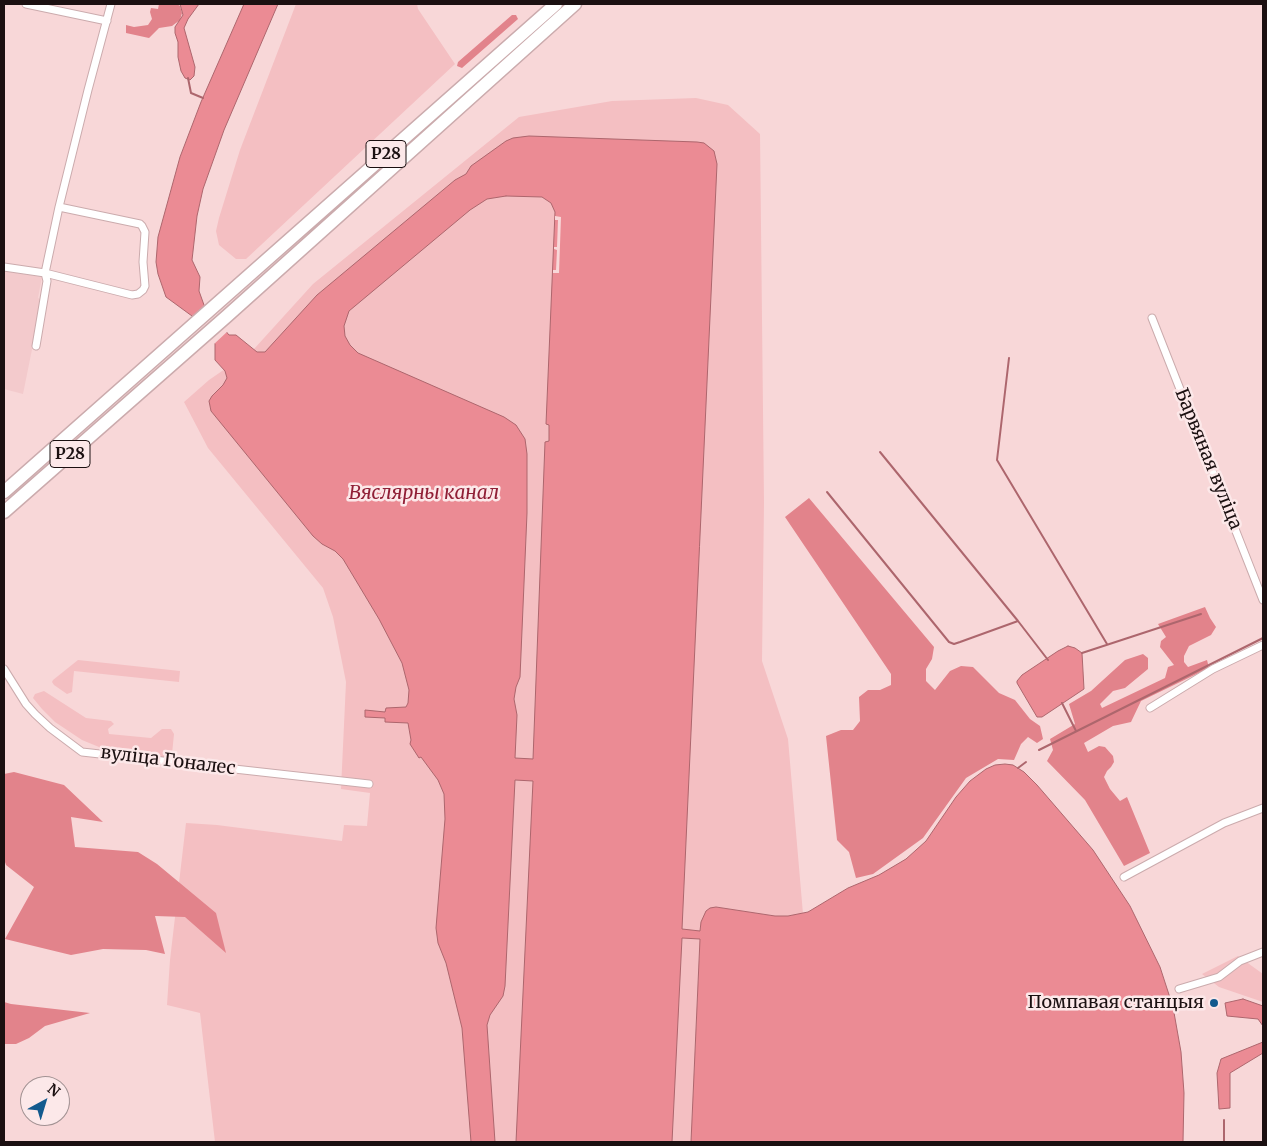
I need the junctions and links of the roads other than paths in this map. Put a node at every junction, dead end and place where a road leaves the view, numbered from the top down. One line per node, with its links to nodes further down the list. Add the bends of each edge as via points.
1 (26, 4): 5 (street)
2 (111, 4): 5 (street)
3 (556, 4): 11 (highway, Р28)
4 (575, 4): 12 (highway, Р28)
5 (107, 21): 6 (street)
6 (59, 207): 8 (street); 8 (street, via 140,224 145,232 145,286 132,295)
7 (4, 267): 8 (street)
8 (45, 273): 10 (street, via 48,282)
9 (1152, 318): 13 (street, Барвяная вуліца)
10 (36, 346)
11 (4, 492)
12 (4, 512)
13 (1263, 600)
14 (1263, 645): 16 (street, via 1213,668)
15 (4, 669): 17 (street, вуліца Гоналес, via 35,714 82,752)
16 (1150, 708)
17 (369, 784)
18 (1263, 808): 19 (street, via 1224,823)
19 (1124, 876)
20 (1263, 952): 21 (street, via 1240,961 1219,977)
21 (1179, 989)

